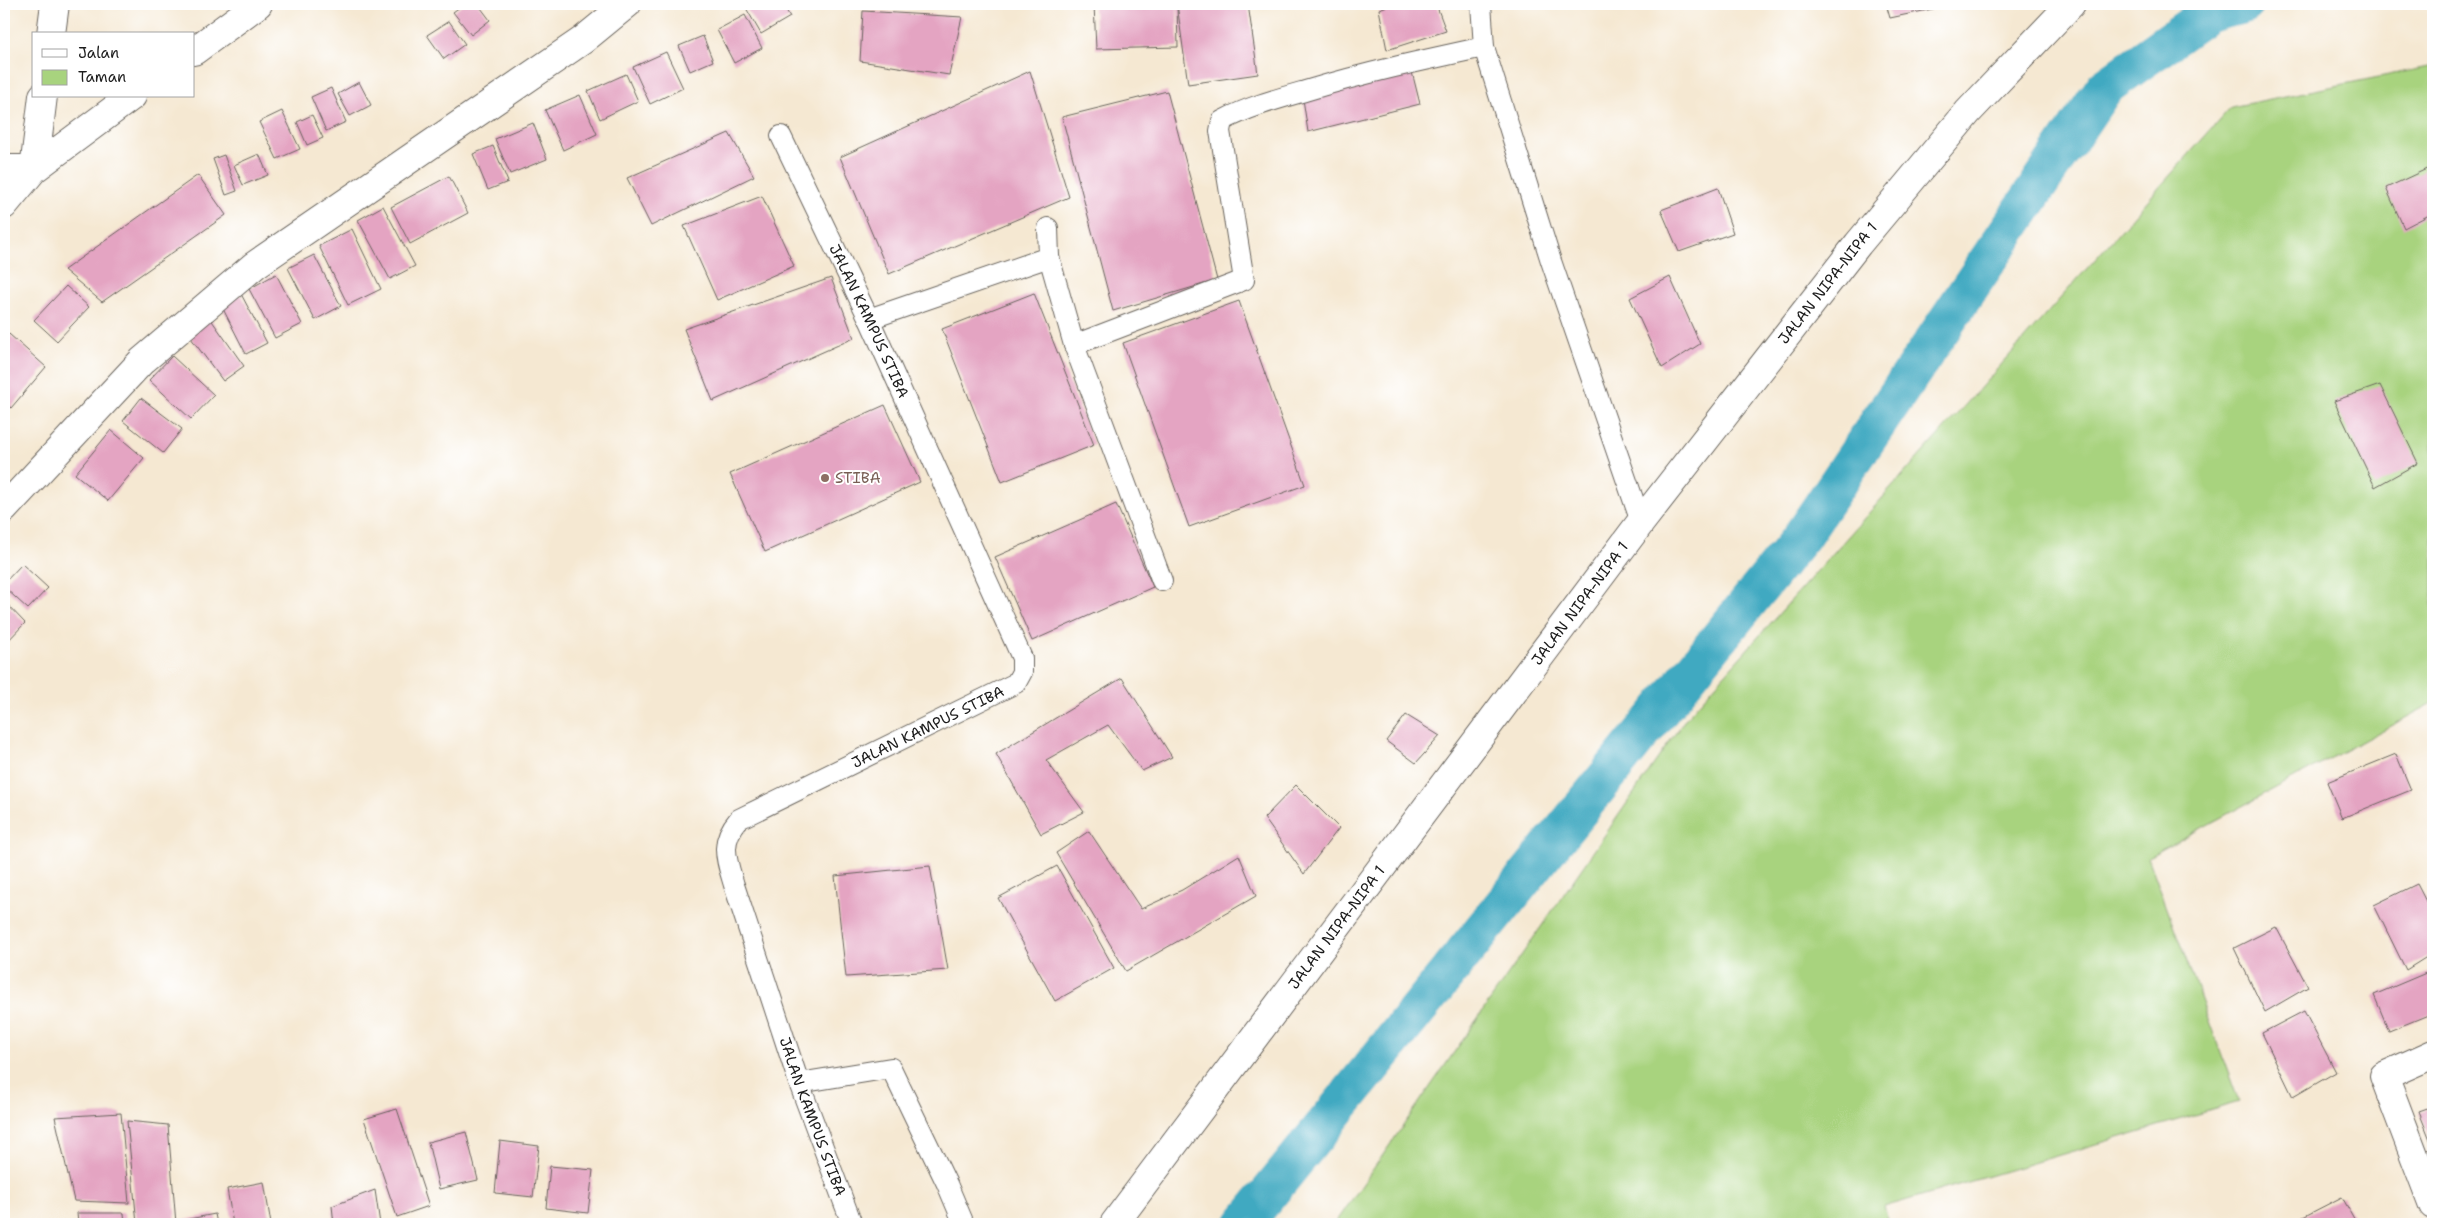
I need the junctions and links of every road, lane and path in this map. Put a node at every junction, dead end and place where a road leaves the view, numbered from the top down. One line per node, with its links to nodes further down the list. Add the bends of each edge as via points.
1 (55, 4): 6 (street)
2 (258, 4): 8 (street)
3 (627, 4): 19 (street, via 583,40 255,265 142,361)
4 (1481, 4): 7 (lane)
5 (2071, 4): 20 (street, JALAN NIPA-NIPA 1, via 1968,112 1858,244)
6 (51, 32)
7 (1484, 47): 18 (lane, via 1352,76 1268,101 1222,121 1220,131 1244,280); 20 (lane, via 1551,261)
8 (195, 50)
9 (43, 98): 12 (street)
10 (129, 98): 12 (street)
11 (781, 136): 17 (lane, JALAN KAMPUS STIBA)
12 (34, 168): 13 (street); 14 (street)
13 (4, 169)
14 (4, 205)
15 (1048, 228): 16 (lane)
16 (1049, 257): 17 (lane); 18 (lane)
17 (869, 318): 23 (lane, JALAN KAMPUS STIBA, via 1022,658 1022,672 1016,683 739,819 730,830 726,855 734,885)
18 (1074, 345): 21 (lane)
19 (4, 509)
20 (1641, 522): 27 (street, JALAN NIPA-NIPA 1)
21 (1162, 581)
22 (2433, 1054): 24 (street, via 2384,1076)
23 (799, 1083): 25 (lane, JALAN KAMPUS STIBA); 26 (lane, via 891,1068)
24 (2433, 1205)
25 (852, 1224)
26 (964, 1224)
27 (1114, 1224)

